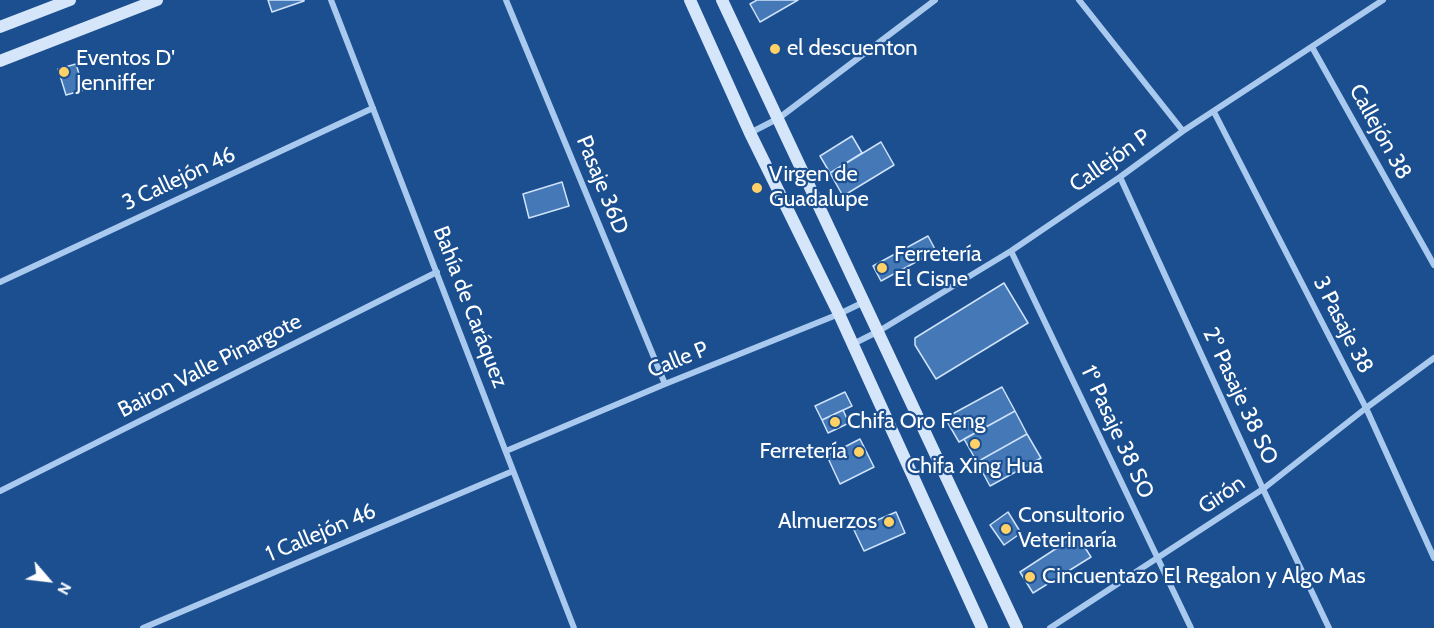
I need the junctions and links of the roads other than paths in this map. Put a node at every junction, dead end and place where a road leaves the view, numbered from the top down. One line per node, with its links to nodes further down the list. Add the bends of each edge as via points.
1 (70, 0): 10 (main road)
2 (157, 0): 12 (main road)
3 (331, 0): 13 (street, Bahía de Caráquez)
4 (506, 0): 28 (street, Pasaje 36D)
5 (690, 0): 17 (main road)
6 (722, 0): 15 (main road)
7 (935, 0): 15 (street)
8 (1079, 0): 16 (street)
9 (1383, 0): 11 (street, Callejón P)
10 (0, 27)
11 (1312, 47): 14 (street, Callejón P); 20 (street, Callejón 38)
12 (0, 61)
13 (373, 108): 21 (street, Bahía de Caráquez); 22 (street, 3 Callejón 46)
14 (1214, 112): 16 (street, Callejón P); 29 (street, 3 Pasaje 38)
15 (779, 118): 17 (street); 23 (main road)
16 (1183, 131): 18 (street, Callejón P)
17 (750, 133): 24 (main road)
18 (1120, 177): 19 (street, Callejón P); 32 (street, 2º Pasaje 38 SO)
19 (1011, 251): 25 (street, Callejón P); 35 (street, 1º Pasaje 38 SO)
20 (1434, 265)
21 (437, 272): 30 (street, Bahía de Caráquez); 33 (street, Bairon Valle Pinargote)
22 (0, 282)
23 (864, 302): 24 (street, Calle P); 25 (main road)
24 (839, 314): 26 (main road); 28 (street, Calle P)
25 (879, 331): 26 (street, Callejón P); 39 (main road)
26 (852, 344): 38 (main road)
27 (1434, 358): 29 (street, Girón)
28 (664, 384): 30 (street, Calle P)
29 (1366, 408): 32 (street, Girón); 34 (street, 3 Pasaje 38)
30 (506, 452): 31 (street, Bahía de Caráquez)
31 (513, 471): 36 (street, 1 Callejón 46); 37 (street, Bahía de Caráquez)
32 (1263, 489): 35 (street, Girón); 42 (street, 2º Pasaje 38 SO)
33 (0, 491)
34 (1434, 558)
35 (1158, 559): 40 (street, Girón); 41 (street, 1º Pasaje 38 SO)
36 (142, 628)
37 (574, 628)
38 (982, 628)
39 (1017, 628)
40 (1050, 628)
41 (1191, 628)
42 (1329, 628)

